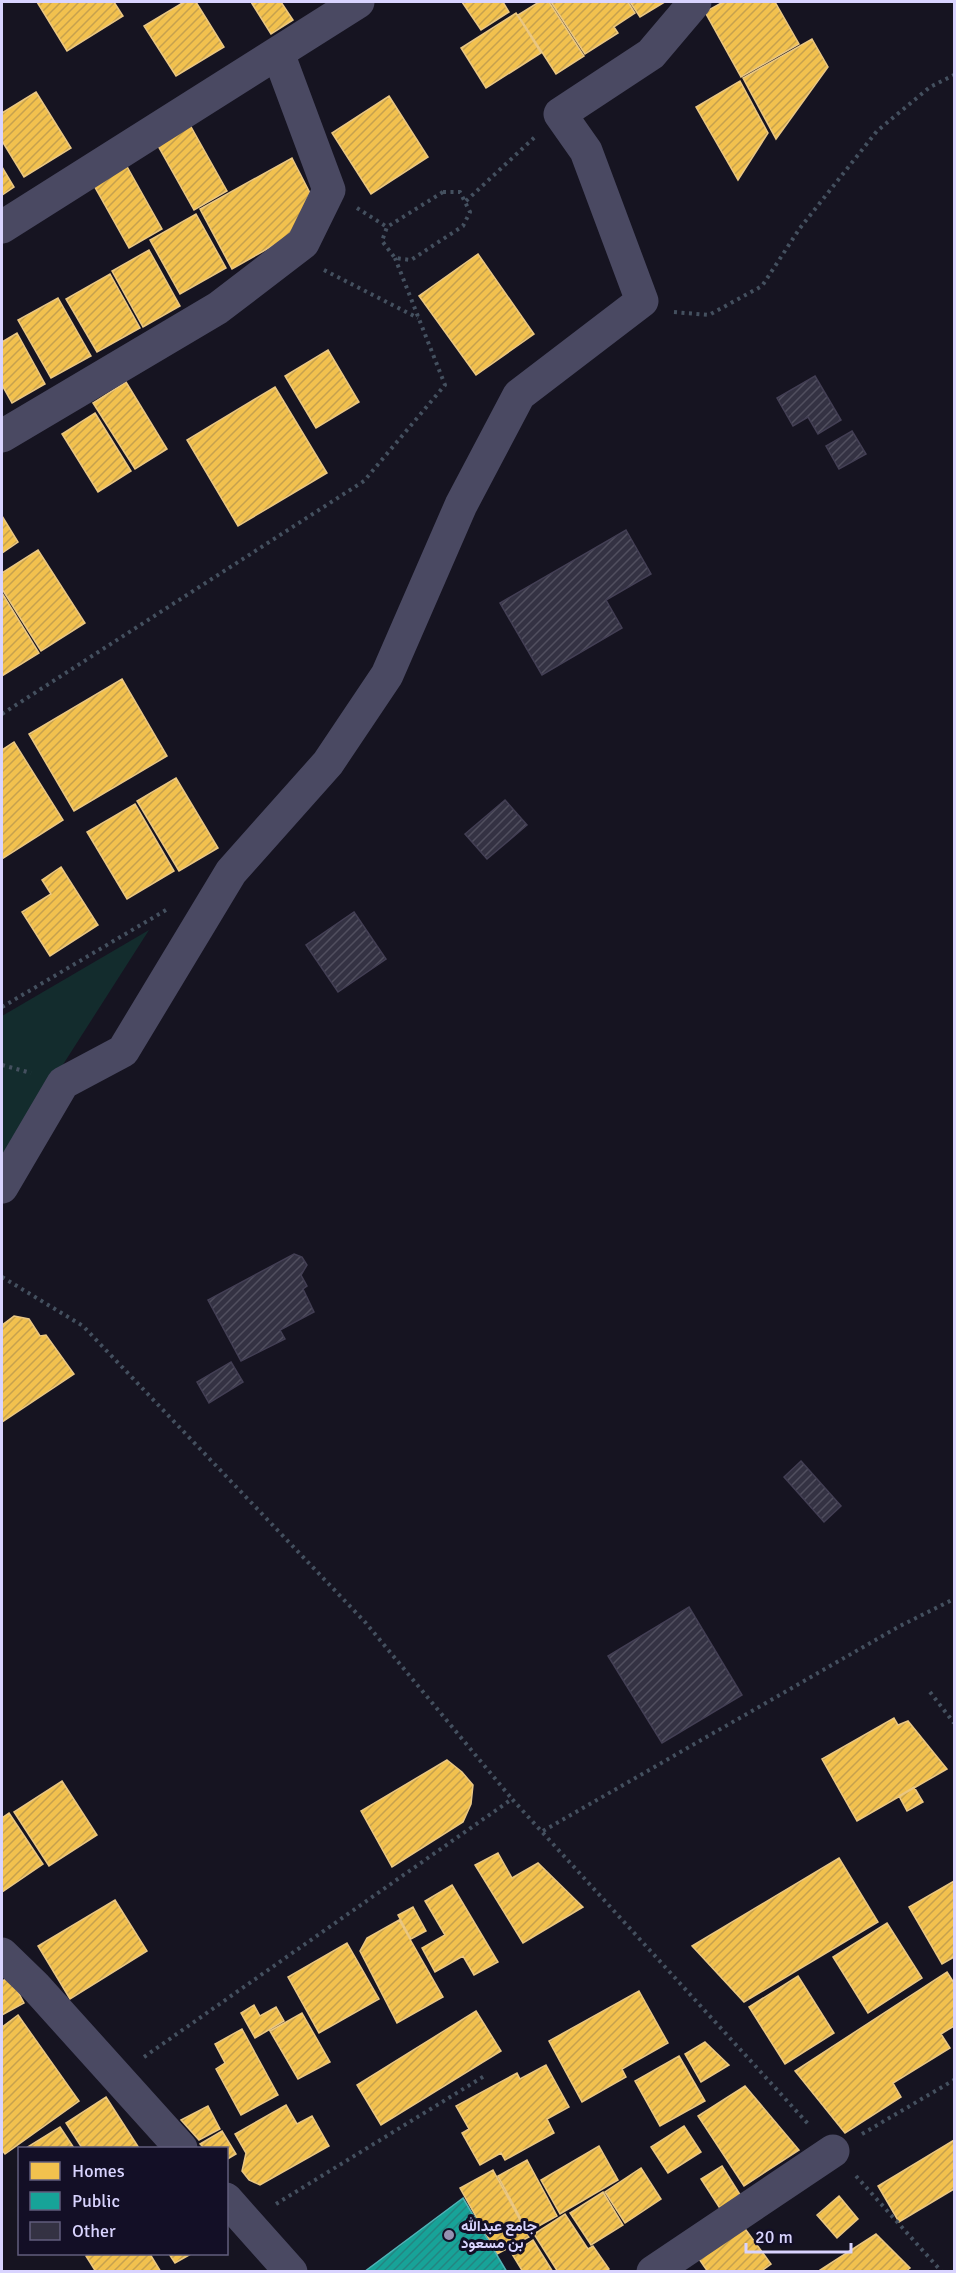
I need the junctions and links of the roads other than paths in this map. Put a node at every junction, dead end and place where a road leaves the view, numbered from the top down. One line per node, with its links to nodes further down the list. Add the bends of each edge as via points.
1 (358, 2): 3 (street)
2 (695, 2): 6 (street, via 651,54 560,114 586,150 642,301 519,395 461,506 387,675 328,763 231,872 123,1051 63,1083)
3 (278, 53): 4 (street); 5 (street, via 329,190 303,243 218,308)
4 (2, 227)
5 (2, 436)
6 (2, 1187)
7 (2, 1954): 8 (street)
8 (180, 2147)
9 (833, 2151): 12 (street)
10 (237, 2211): 11 (street)
11 (291, 2271)
12 (652, 2271)

